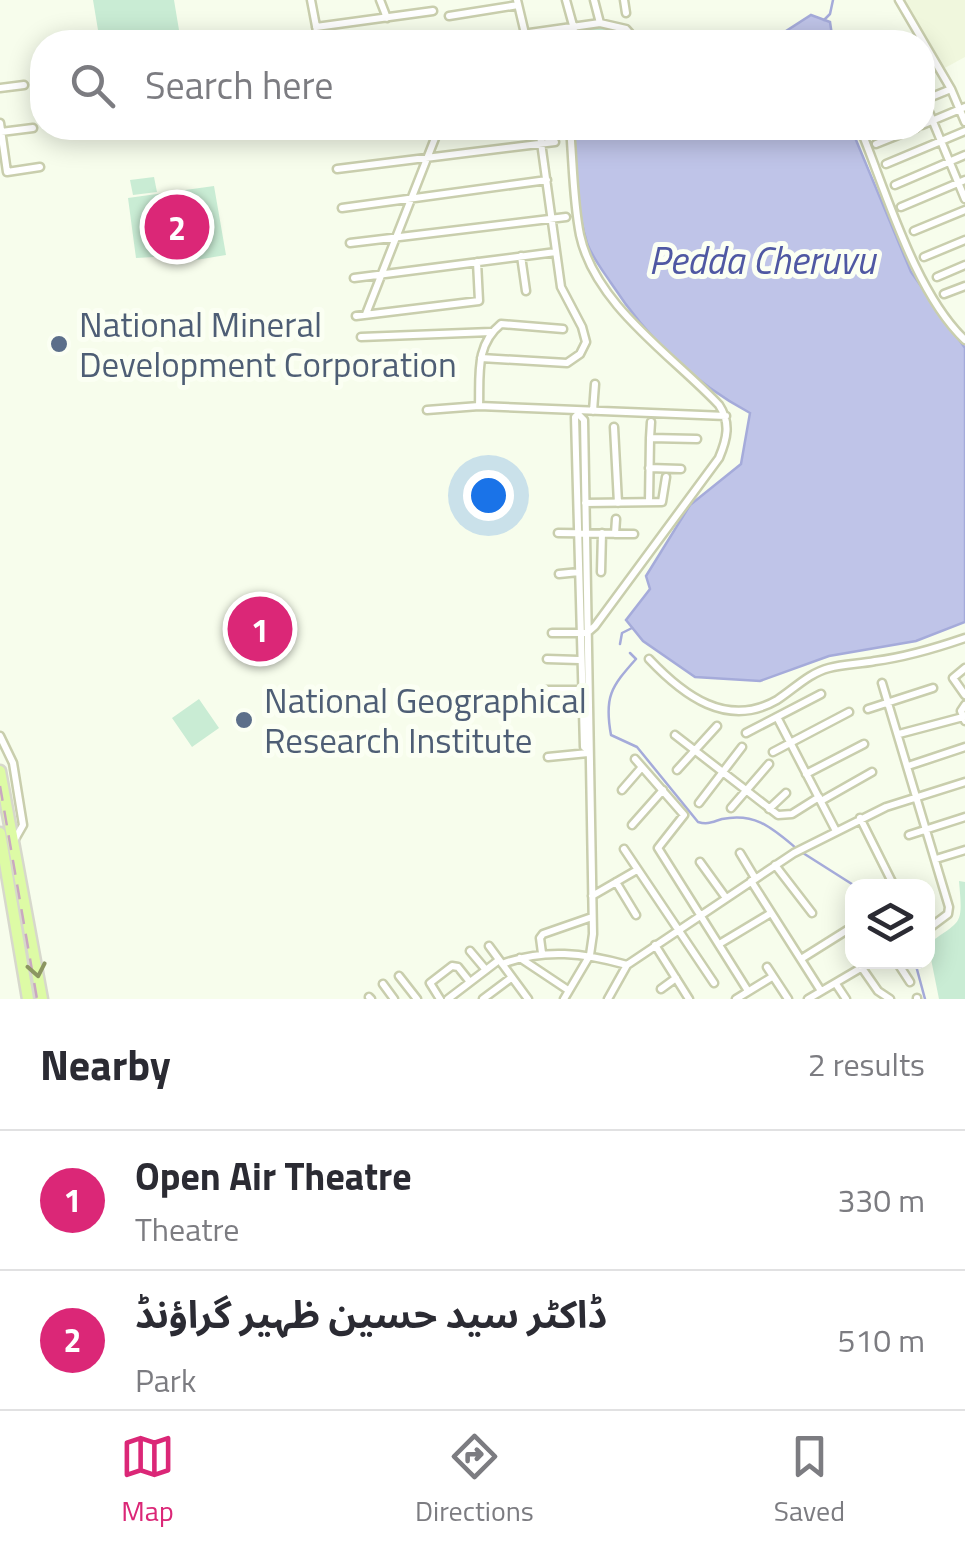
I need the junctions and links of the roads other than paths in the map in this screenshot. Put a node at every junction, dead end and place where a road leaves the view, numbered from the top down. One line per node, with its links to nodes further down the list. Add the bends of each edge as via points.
1 (311, 0): 15 (street)
2 (380, 0): 13 (street)
3 (420, 0): 10 (street)
4 (566, 0): 16 (street)
5 (594, 0): 14 (street)
6 (624, 0): 11 (street)
7 (900, 0): 21 (street)
8 (518, 1): 12 (street); 18 (street)
9 (433, 11): 10 (street)
10 (422, 13): 13 (street)
11 (626, 13)
12 (449, 16)
13 (387, 18): 15 (street)
14 (600, 24): 16 (street); 20 (street)
15 (316, 27): 17 (street)
16 (574, 29): 19 (street)
17 (316, 30)
18 (524, 30)
19 (569, 30)
20 (627, 30)
21 (917, 30)
22 (935, 63): 25 (street)
23 (24, 84): 24 (street)
24 (0, 88)
25 (950, 90): 26 (street); 27 (street)
26 (935, 95)
27 (962, 108): 28 (street); 30 (street)
28 (935, 120)
29 (935, 122): 40 (street)
30 (965, 122)
31 (0, 124): 34 (street)
32 (30, 128): 34 (street)
33 (965, 130): 40 (street)
34 (1, 132): 48 (street, via 7,172)
35 (434, 140): 45 (street)
36 (540, 140): 42 (street)
37 (571, 140): 86 (street, via 580,236 600,281 636,328)
38 (865, 140): 80 (street, via 919,270)
39 (886, 140): 43 (street)
40 (942, 140): 46 (street); 47 (street)
41 (554, 142): 42 (street)
42 (541, 144): 45 (street); 50 (street)
43 (876, 144)
44 (965, 155): 46 (street)
45 (427, 158): 49 (street); 53 (street)
46 (950, 161): 51 (street); 52 (street)
47 (886, 164)
48 (40, 166)
49 (337, 169)
50 (547, 180): 53 (street); 59 (street)
51 (962, 182): 54 (street); 55 (street)
52 (895, 185)
53 (411, 197): 56 (street); 61 (street)
54 (965, 199)
55 (901, 207)
56 (342, 208)
57 (965, 210): 60 (street)
58 (566, 216): 59 (street)
59 (552, 219): 61 (street); 64 (street)
60 (914, 231)
61 (396, 236): 63 (street); 69 (street)
62 (965, 240): 66 (street)
63 (350, 242)
64 (556, 252): 65 (street); 81 (street, via 561,287 586,342 580,354 567,363)
65 (521, 256): 67 (street); 73 (street)
66 (924, 257)
67 (477, 262): 69 (street); 75 (street, via 479,301)
68 (965, 266): 70 (street)
69 (381, 274): 71 (street); 75 (street)
70 (937, 277)
71 (354, 278)
72 (965, 286): 74 (street)
73 (526, 291)
74 (944, 294)
75 (366, 314): 76 (street)
76 (356, 316)
77 (563, 329): 78 (street, via 501,324)
78 (490, 332): 79 (street); 81 (street)
79 (360, 337)
80 (965, 340)
81 (481, 358): 83 (street)
82 (595, 384): 85 (street)
83 (480, 406): 84 (street); 85 (street)
84 (428, 410)
85 (592, 411): 86 (street)
86 (726, 416): 108 (street, via 728,434 718,458)
87 (650, 422): 89 (street)
88 (614, 427): 97 (street)
89 (650, 438): 90 (street); 92 (street)
90 (697, 440)
91 (580, 445): 96 (street)
92 (649, 468): 93 (street); 95 (street)
93 (681, 468)
94 (666, 477): 95 (street, via 664,501)
95 (649, 502): 97 (street)
96 (581, 503): 97 (street); 100 (street)
97 (618, 503)
98 (616, 519): 102 (street)
99 (558, 533): 100 (street)
100 (580, 533): 101 (street); 104 (street)
101 (602, 533): 102 (street); 105 (street)
102 (615, 534): 103 (street)
103 (634, 534)
104 (581, 572): 106 (street); 108 (street)
105 (601, 572)
106 (559, 574)
107 (552, 633): 108 (street)
108 (583, 633): 112 (street); 117 (street)
109 (965, 638): 111 (street, via 826,668 773,702 738,712 699,701)
110 (547, 659): 112 (street)
111 (649, 659)
112 (579, 660): 117 (street)
113 (965, 668): 119 (street, via 952,678)
114 (882, 682): 120 (street)
115 (933, 688): 120 (street)
116 (544, 690): 117 (street)
117 (583, 690): 136 (street)
118 (821, 694): 124 (street)
119 (965, 695)
120 (890, 703): 122 (street); 129 (street)
121 (965, 705): 125 (street)
122 (868, 709)
123 (850, 712): 131 (street)
124 (777, 717): 127 (street); 131 (street)
125 (964, 719): 129 (street)
126 (717, 726): 135 (street)
127 (746, 733)
128 (675, 734): 135 (street)
129 (899, 734): 141 (street)
130 (0, 736): 165 (street, via 13,763 23,826)
131 (790, 742): 137 (street); 147 (street)
132 (864, 744): 147 (street)
133 (742, 747): 145 (street)
134 (965, 747): 141 (street)
135 (696, 750): 143 (street); 145 (street)
136 (588, 752): 138 (street); 176 (street)
137 (773, 752)
138 (548, 757)
139 (635, 759): 142 (street)
140 (770, 764): 151 (street)
141 (908, 766): 153 (street)
142 (642, 767): 149 (street); 150 (street)
143 (678, 770)
144 (0, 771): 165 (main road)
145 (724, 771): 151 (street); 155 (street)
146 (872, 772): 154 (street)
147 (806, 774): 154 (street)
148 (965, 782): 153 (street)
149 (622, 790)
150 (663, 790): 160 (street); 181 (street, via 684,814 658,848)
151 (747, 791): 156 (street); 157 (street)
152 (786, 792): 157 (street)
153 (916, 795): 159 (street); 161 (street)
154 (820, 799): 157 (street, via 783,817); 162 (street)
155 (699, 803)
156 (731, 808)
157 (769, 808)
158 (965, 817): 161 (street)
159 (860, 818): 162 (street); 174 (street)
160 (632, 825)
161 (926, 830): 164 (street); 169 (street)
162 (836, 831): 171 (street)
163 (0, 833): 215 (main road)
164 (909, 836)
165 (12, 842): 216 (main road, one-way to 216)
166 (624, 848): 172 (street)
167 (965, 850): 169 (street)
168 (740, 853): 173 (street)
169 (936, 859): 183 (street, via 949,907)
170 (700, 862): 177 (street)
171 (775, 865): 173 (street); 179 (street)
172 (637, 870): 175 (street); 184 (street)
173 (753, 879): 177 (street); 178 (street)
174 (890, 879)
175 (616, 882): 176 (street); 180 (street)
176 (592, 896): 182 (street)
177 (726, 898): 181 (street)
178 (772, 913): 186 (street); 193 (street)
179 (812, 913)
180 (636, 914)
181 (701, 915): 184 (street); 186 (street)
182 (592, 917): 190 (street, via 543,934); 191 (street)
183 (935, 924)
184 (677, 930): 187 (street); 208 (street)
185 (845, 931): 193 (street)
186 (720, 943): 212 (street)
187 (655, 945): 195 (street); 204 (street)
188 (489, 946): 194 (street)
189 (470, 951): 200 (street)
190 (542, 952): 191 (street); 192 (street)
191 (590, 955): 195 (street); 210 (street)
192 (519, 958): 194 (street); 210 (street)
193 (801, 959): 213 (street)
194 (500, 962): 200 (street); 203 (street)
195 (627, 965): 223 (street)
196 (767, 967): 202 (street)
197 (860, 969): 209 (street)
198 (863, 969): 229 (street)
199 (902, 969): 206 (street)
200 (486, 970): 205 (street)
201 (399, 976): 218 (street)
202 (772, 977): 212 (street); 226 (street)
203 (511, 978): 214 (street); 221 (street)
204 (676, 978): 211 (street); 224 (street)
205 (470, 982): 219 (street, via 452,966 430,983); 220 (street)
206 (910, 982)
207 (383, 984): 217 (street)
208 (714, 984)
209 (836, 984): 213 (street); 228 (street)
210 (569, 990): 222 (street)
211 (660, 990)
212 (748, 991): 225 (street)
213 (821, 991): 227 (street)
214 (485, 998)
215 (28, 999)
216 (42, 999)
217 (394, 999)
218 (416, 999)
219 (440, 999)
220 (448, 999)
221 (528, 999)
222 (564, 999)
223 (608, 999)
224 (689, 999)
225 (736, 999)
226 (788, 999)
227 (808, 999)
228 (846, 999)
229 (890, 999)

